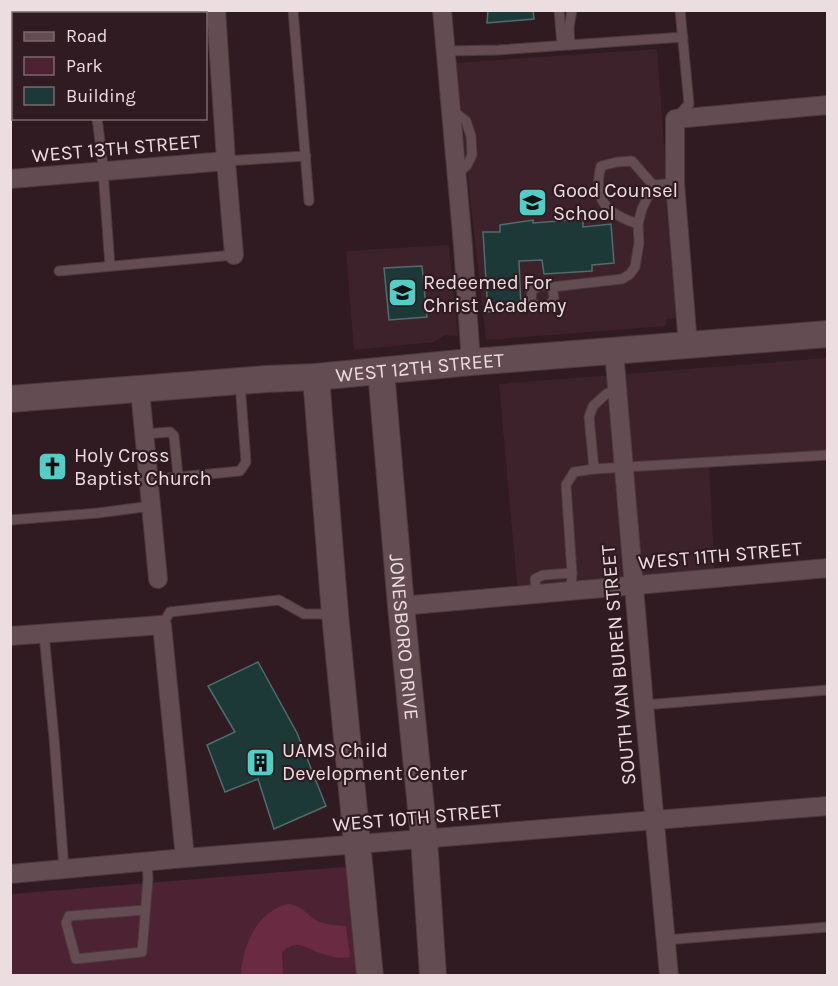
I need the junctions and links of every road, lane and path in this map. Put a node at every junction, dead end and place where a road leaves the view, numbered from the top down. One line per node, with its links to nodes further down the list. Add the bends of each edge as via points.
1 (216, 10): 14 (street)
2 (292, 10): 13 (lane)
3 (442, 10): 9 (street)
4 (559, 10): 8 (lane)
5 (572, 10): 8 (lane)
6 (680, 10): 7 (lane)
7 (683, 37): 8 (lane); 11 (lane, via 689,104)
8 (566, 45): 9 (lane)
9 (446, 51): 28 (street)
10 (828, 105): 11 (street)
11 (675, 119): 17 (street)
12 (97, 120): 15 (lane)
13 (306, 156): 14 (lane); 19 (lane)
14 (226, 161): 15 (street, WEST 13TH STREET); 21 (street)
15 (103, 172): 16 (street, WEST 13TH STREET); 22 (lane)
16 (10, 179)
17 (675, 183): 18 (lane); 26 (street)
18 (653, 185): 20 (lane); 20 (lane, via 632,161 601,166 598,185 605,206 621,219)
19 (309, 201)
20 (638, 224): 24 (lane, via 639,243 630,274 622,279)
21 (234, 255): 22 (lane)
22 (110, 266): 23 (lane)
23 (59, 271)
24 (552, 287)
25 (828, 334): 26 (street, WEST 12TH STREET)
26 (688, 345): 27 (street, WEST 12TH STREET)
27 (614, 351): 28 (street, WEST 12TH STREET); 32 (street, SOUTH VAN BUREN STREET)
28 (471, 362): 29 (street, WEST 12TH STREET)
29 (381, 371): 30 (street, WEST 12TH STREET); 47 (street, JONESBORO DRIVE)
30 (316, 377): 31 (street, WEST 12TH STREET); 48 (street)
31 (239, 381): 33 (street, WEST 12TH STREET); 39 (lane, via 246,462 240,471)
32 (617, 388): 37 (street, SOUTH VAN BUREN STREET); 38 (lane, via 592,406 589,417)
33 (140, 390): 34 (street, WEST 12TH STREET); 35 (street)
34 (10, 399)
35 (144, 434): 39 (lane, via 170,432 174,436); 40 (street)
36 (828, 455): 37 (lane)
37 (624, 468): 38 (lane); 46 (street, SOUTH VAN BUREN STREET)
38 (594, 469): 45 (lane, via 574,472 566,485)
39 (178, 476): 40 (lane)
40 (148, 480): 41 (street)
41 (151, 506): 42 (lane); 44 (street)
42 (10, 520)
43 (828, 568): 46 (street, WEST 11TH STREET)
44 (158, 579)
45 (572, 582): 46 (street, WEST 11TH STREET); 47 (street, WEST 11TH STREET, via 536,594)
46 (634, 585): 53 (street, SOUTH VAN BUREN STREET)
47 (401, 606): 56 (street, JONESBORO DRIVE)
48 (335, 614): 49 (lane, via 304,614 279,600 170,612); 57 (street)
49 (162, 625): 50 (street); 58 (street)
50 (44, 634): 51 (street); 60 (lane)
51 (10, 636)
52 (828, 690): 53 (lane)
53 (644, 705): 55 (street, SOUTH VAN BUREN STREET)
54 (828, 806): 55 (street, WEST 10TH STREET)
55 (654, 820): 56 (street, WEST 10TH STREET); 64 (street, SOUTH VAN BUREN STREET)
56 (424, 839): 57 (street, WEST 10TH STREET); 66 (street, JONESBORO DRIVE)
57 (358, 844): 58 (street, WEST 10TH STREET); 65 (street)
58 (185, 858): 59 (street, WEST 10TH STREET)
59 (147, 861): 60 (street, WEST 10TH STREET); 62 (lane)
60 (64, 869): 61 (street, WEST 10TH STREET)
61 (10, 874)
62 (145, 910): 62 (lane, via 142,952 76,959 66,923 69,916)
63 (828, 927): 64 (lane)
64 (665, 940): 67 (street, SOUTH VAN BUREN STREET)
65 (370, 975)
66 (433, 975)
67 (669, 975)

